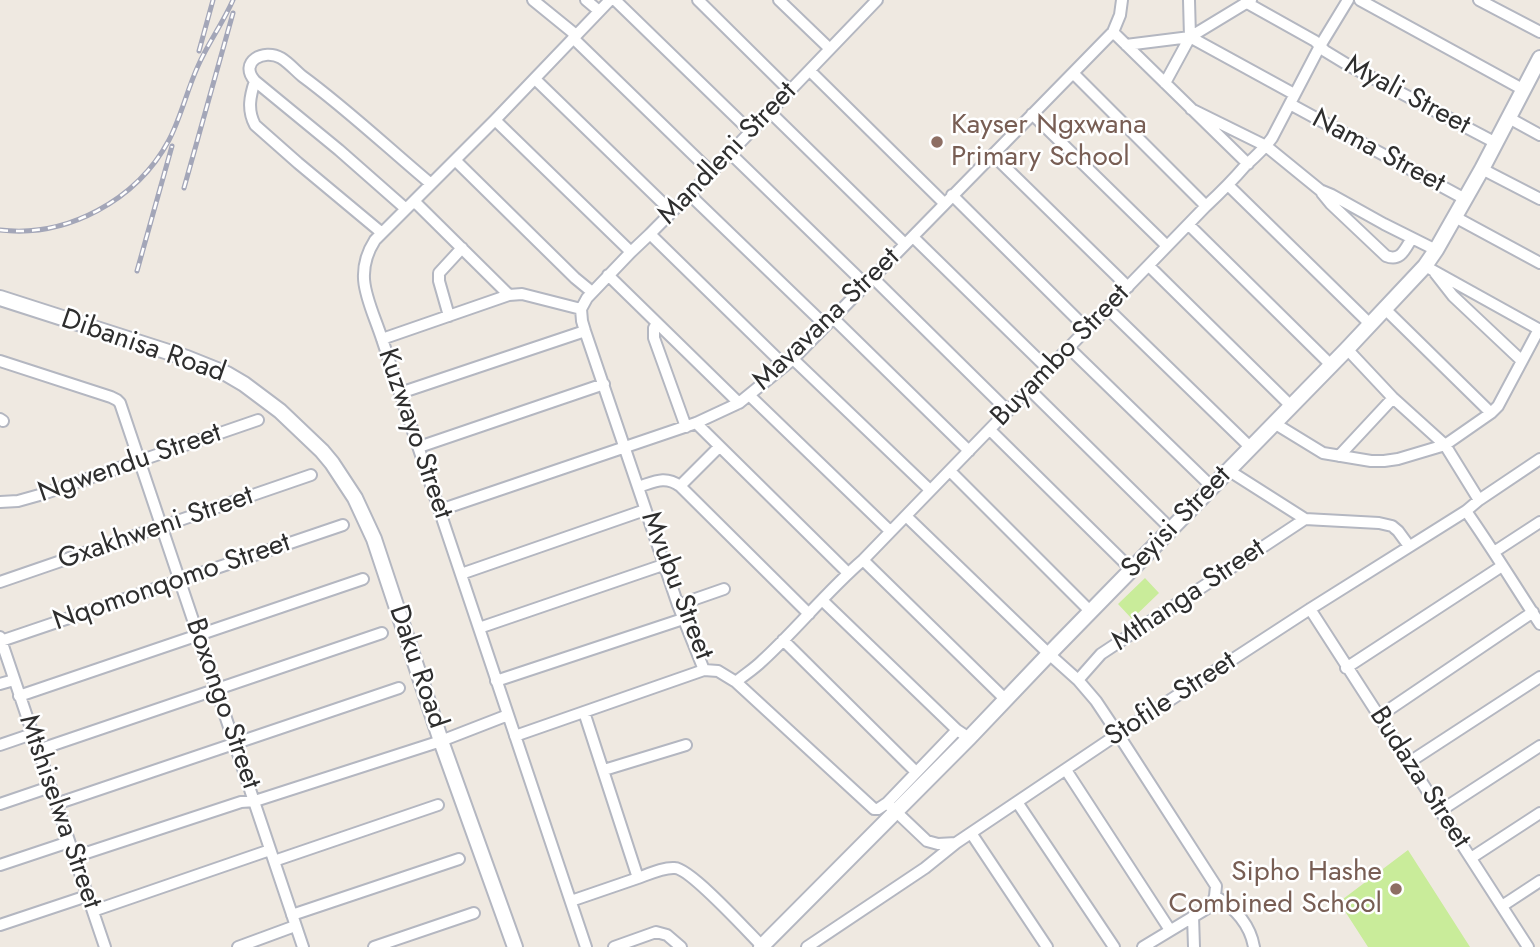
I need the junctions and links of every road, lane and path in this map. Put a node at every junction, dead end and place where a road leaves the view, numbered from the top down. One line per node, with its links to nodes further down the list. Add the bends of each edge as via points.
1 (533, 0): 16 (street)
2 (586, 0): 13 (street)
3 (612, 0): 13 (street, Kuzwayo Street); 35 (street)
4 (698, 0): 27 (street)
5 (779, 0): 20 (street)
6 (1122, 0): 14 (street, Mavavana Street)
7 (1189, 0): 17 (street)
8 (1348, 0): 19 (street, Buyambo Street)
9 (1360, 0): 28 (street)
10 (1479, 0): 15 (street)
11 (1248, 1): 17 (street); 19 (street, Myali Street)
12 (869, 3): 20 (street, Mandleni Street)
13 (599, 11): 16 (street, Kuzwayo Street)
14 (1113, 32): 18 (street); 23 (street, Mavavana Street)
15 (1540, 32)
16 (574, 36): 24 (street, Kuzwayo Street); 44 (street)
17 (1190, 37): 18 (street); 26 (street); 29 (street, Nama Street)
18 (1126, 45): 26 (street)
19 (1320, 46): 29 (street, Buyambo Street); 37 (street, Myali Street)
20 (830, 49): 22 (street, Mandleni Street)
21 (1539, 65): 28 (street, Seyisi Street)
22 (810, 71): 27 (street, Mandleni Street); 49 (street)
23 (1073, 73): 32 (street, Mavavana Street); 53 (street)
24 (535, 79): 34 (street, Kuzwayo Street); 54 (street)
25 (255, 81): 45 (street, via 250,74 253,60 268,54 279,57); 52 (street); 57 (street, via 250,104 254,125)
26 (1165, 83): 30 (street)
27 (789, 90): 31 (street, Mandleni Street)
28 (1524, 90): 33 (street, Seyisi Street)
29 (1292, 99): 38 (street, Buyambo Street); 50 (street, Nama Street)
30 (1191, 109): 38 (street); 42 (street)
31 (770, 112): 35 (street, Mandleni Street); 60 (street)
32 (1032, 114): 40 (street, Mavavana Street); 61 (street)
33 (1509, 118): 36 (street); 37 (street, Seyisi Street)
34 (495, 120): 41 (street, Kuzwayo Street); 64 (street)
35 (751, 132): 39 (street, Mandleni Street)
36 (1540, 135)
37 (1496, 143): 43 (street, Seyisi Street)
38 (1266, 146): 42 (street, Buyambo Street); 47 (street)
39 (730, 153): 44 (street, Mandleni Street); 69 (street)
40 (993, 155): 49 (street, Mavavana Street); 70 (street)
41 (454, 160): 45 (street, Kuzwayo Street); 71 (street)
42 (1248, 164): 46 (street, Buyambo Street)
43 (1482, 169): 50 (street, Seyisi Street); 51 (street)
44 (711, 172): 48 (street, Mandleni Street)
45 (431, 184): 52 (street, Kuzwayo Street)
46 (1229, 186): 53 (street, Buyambo Street); 80 (street)
47 (1320, 190): 59 (street); 59 (street, via 1386,256 1399,257)
48 (689, 194): 54 (street, Mandleni Street); 78 (street)
49 (948, 199): 60 (street, Mavavana Street); 81 (street)
50 (1465, 199): 55 (street, Seyisi Street)
51 (1540, 199)
52 (410, 205): 57 (street, Kuzwayo Street); 62 (street)
53 (1206, 206): 56 (street, Buyambo Street)
54 (671, 212): 58 (street, Mandleni Street)
55 (1455, 217): 63 (street, Seyisi Street); 65 (street)
56 (1189, 225): 61 (street, Buyambo Street); 90 (street)
57 (382, 233): 84 (street, Kuzwayo Street, via 367,254 362,273)
58 (650, 234): 64 (street, Mandleni Street); 89 (street)
59 (1412, 238): 63 (street)
60 (909, 240): 69 (street, Mavavana Street); 91 (street)
61 (1167, 246): 66 (street, Buyambo Street)
62 (462, 248): 72 (street); 77 (street, via 439,273)
63 (1436, 250): 67 (street, Seyisi Street)
64 (631, 251): 68 (street, Mandleni Street)
65 (1540, 263)
66 (1149, 266): 70 (street, Buyambo Street); 98 (street)
67 (1429, 268): 75 (street, Seyisi Street); 82 (street); 88 (street)
68 (608, 275): 71 (street, Mandleni Street); 79 (street)
69 (868, 281): 78 (street, Mavavana Street); 100 (street)
70 (1128, 287): 74 (street, Buyambo Street)
71 (592, 292): 76 (street, Mandleni Street)
72 (509, 295): 76 (street); 77 (street)
73 (0, 298): 99 (street, Dibanisa Road, via 212,367)
74 (1107, 308): 81 (street, Buyambo Street); 109 (street)
75 (1384, 308): 80 (street, Seyisi Street); 101 (street)
76 (581, 309): 83 (street, Mvubu Street)
77 (449, 316): 84 (street)
78 (828, 321): 89 (street, Mavavana Street); 111 (street)
79 (657, 323): 97 (street); 104 (street, via 654,338)
80 (1370, 324): 86 (street, Seyisi Street)
81 (1087, 329): 85 (street, Buyambo Street)
82 (1540, 329): 88 (street)
83 (585, 331): 92 (street, Mvubu Street); 94 (street)
84 (382, 339): 94 (street, Kuzwayo Street)
85 (1069, 348): 91 (street, Buyambo Street); 120 (street)
86 (1347, 349): 90 (street, Seyisi Street); 96 (street)
87 (0, 361): 114 (street, Boxongo Street, via 117,400)
88 (1522, 361): 101 (street)
89 (788, 362): 95 (street, Mavavana Street); 121 (street)
90 (1331, 365): 98 (street, Seyisi Street)
91 (1048, 369): 93 (street, Buyambo Street)
92 (604, 384): 107 (street); 110 (street, Mvubu Street)
93 (1030, 390): 100 (street, Buyambo Street); 132 (street)
94 (400, 393): 107 (street, Kuzwayo Street)
95 (749, 395): 97 (street, Mavavana Street); 133 (street)
96 (1393, 398): 106 (street); 112 (street)
97 (739, 402): 104 (street, Mavavana Street)
98 (1291, 406): 103 (street, Seyisi Street)
99 (279, 411): 179 (street, Daku Road, via 332,463 361,511)
100 (1008, 411): 105 (street, Buyambo Street)
101 (1491, 413): 106 (street)
102 (258, 420): 114 (street, Ngwendu Street)
103 (1274, 423): 109 (street, Seyisi Street); 112 (street, via 1323,453)
104 (691, 425): 108 (street); 110 (street, Mavavana Street)
105 (990, 430): 111 (street, Buyambo Street); 139 (street)
106 (1445, 445): 112 (street, via 1384,461); 122 (street)
107 (419, 447): 124 (street, Kuzwayo Street)
108 (719, 447): 118 (street); 141 (street)
109 (1250, 447): 115 (street, Seyisi Street)
110 (625, 448): 119 (street, Mvubu Street); 124 (street, Mavavana Street)
111 (969, 451): 116 (street, Buyambo Street)
112 (1339, 456)
113 (1540, 459): 122 (street, Stofile Street)
114 (139, 461): 123 (street, Ngwendu Street, via 30,498); 131 (street, Boxongo Street)
115 (1228, 470): 120 (street, Seyisi Street); 128 (street)
116 (950, 471): 121 (street, Buyambo Street); 149 (street)
117 (311, 475): 131 (street, Gxakhweni Street)
118 (680, 486): 119 (street, via 665,479); 151 (street)
119 (638, 487): 125 (street, Mvubu Street)
120 (1212, 487): 132 (street, Seyisi Street)
121 (930, 491): 127 (street, Buyambo Street)
122 (1479, 500): 126 (street, Stofile Street)
123 (0, 502)
124 (440, 510): 140 (street, Kuzwayo Street)
125 (645, 510): 137 (street, Mvubu Street); 140 (street)
126 (1466, 511): 134 (street, Stofile Street); 135 (street)
127 (906, 516): 133 (street, Buyambo Street); 159 (street)
128 (1306, 519): 134 (street, via 1392,526); 164 (street, Mthanga Street, via 1101,654)
129 (1540, 522): 135 (street)
130 (343, 525): 143 (street, Nqomonqomo Street)
131 (161, 527): 143 (street, Boxongo Street); 144 (street, Gxakhweni Street)
132 (1171, 529): 139 (street, Seyisi Street)
133 (890, 531): 136 (street, Buyambo Street)
134 (1409, 546): 148 (street, Stofile Street)
135 (1494, 552): 138 (street)
136 (863, 560): 141 (street, Buyambo Street); 171 (street)
137 (663, 565): 147 (street, Mvubu Street); 154 (street)
138 (1502, 566): 150 (street); 160 (street)
139 (1132, 570): 149 (street, Seyisi Street)
140 (461, 573): 154 (street, Kuzwayo Street)
141 (848, 573): 146 (street, Buyambo Street)
142 (363, 579): 156 (street)
143 (180, 580): 156 (street, Boxongo Street); 157 (street, Nqomonqomo Street)
144 (0, 582)
145 (724, 589): 147 (street)
146 (823, 601): 151 (street, Buyambo Street); 176 (street)
147 (678, 605): 152 (street, Mvubu Street)
148 (1310, 609): 160 (street, Budaza Street); 177 (street, Stofile Street)
149 (1091, 612): 159 (street, Seyisi Street)
150 (1532, 612): 153 (street); 174 (street)
151 (809, 614): 158 (street, Buyambo Street)
152 (683, 620): 161 (street, Mvubu Street); 165 (street)
153 (1540, 624)
154 (479, 628): 165 (street, Kuzwayo Street)
155 (382, 633): 169 (street)
156 (198, 635): 169 (street, Boxongo Street); 170 (street)
157 (1, 639): 163 (street, Mtshiselwa Street)
158 (783, 640): 166 (street, Buyambo Street); 188 (street)
159 (1049, 654): 164 (street); 171 (street, Seyisi Street)
160 (1346, 668): 174 (street, Budaza Street)
161 (704, 670): 166 (street, Mvubu Street, via 718,671); 172 (street)
162 (1540, 677): 185 (street)
163 (14, 680): 167 (street); 170 (street, Mtshiselwa Street)
164 (1078, 680): 177 (street)
165 (496, 681): 173 (street, Kuzwayo Street)
166 (736, 682): 195 (street, Mvubu Street, via 874,809)
167 (0, 684)
168 (399, 688): 180 (street)
169 (216, 689): 180 (street, Boxongo Street); 184 (street)
170 (19, 696): 175 (street, Mtshiselwa Street)
171 (1005, 699): 176 (street, Seyisi Street)
172 (584, 712): 178 (street); 186 (street)
173 (508, 715): 178 (street, Kuzwayo Street); 179 (street)
174 (1378, 717): 185 (street, Budaza Street)
175 (32, 734): 181 (street); 184 (street, Mtshiselwa Street)
176 (963, 734): 188 (street); 195 (street, Seyisi Street)
177 (1118, 734): 187 (street, Stofile Street); 208 (street)
178 (515, 736): 210 (street, Kuzwayo Street)
179 (441, 741): 190 (street); 222 (street, Daku Road)
180 (234, 743): 190 (street, Boxongo Street); 193 (street)
181 (0, 745)
182 (686, 745): 186 (street)
183 (1540, 746): 196 (street)
184 (38, 750): 189 (street, Mtshiselwa Street)
185 (1408, 763): 196 (street, Budaza Street)
186 (604, 770): 206 (street)
187 (1066, 770): 191 (street, Stofile Street); 217 (street)
188 (916, 772): 195 (street)
189 (50, 787): 192 (street); 193 (street, Mtshiselwa Street)
190 (255, 801): 201 (street, Boxongo Street); 202 (street)
191 (1017, 802): 198 (street, Stofile Street); 229 (street)
192 (0, 804)
193 (56, 804): 199 (street, Mtshiselwa Street)
194 (438, 805): 201 (street)
195 (891, 807): 200 (street, via 927,841); 226 (street, Seyisi Street)
196 (1440, 811): 203 (street, Budaza Street)
197 (1540, 813): 203 (street)
198 (971, 833): 200 (street, Stofile Street); 228 (street)
199 (69, 842): 202 (street, Mtshiselwa Street); 205 (street)
200 (957, 843): 227 (street, Stofile Street)
201 (272, 855): 212 (street); 215 (street, Boxongo Street)
202 (74, 857): 209 (street, Mtshiselwa Street)
203 (1471, 858): 211 (street, Budaza Street)
204 (459, 859): 215 (street)
205 (0, 865)
206 (638, 878): 210 (street); 226 (street, via 671,868 683,870)
207 (1540, 881): 211 (street)
208 (1216, 891): 214 (street, via 1211,906); 232 (street, via 1234,909)
209 (87, 896): 212 (street, Mtshiselwa Street); 216 (street)
210 (571, 901): 223 (street, Kuzwayo Street)
211 (1502, 906): 233 (street, Budaza Street)
212 (93, 911): 218 (street, Mtshiselwa Street)
213 (474, 913): 221 (street)
214 (1193, 916): 217 (street); 231 (street)
215 (294, 920): 219 (street); 220 (street, Boxongo Street)
216 (0, 925)
217 (1170, 930): 230 (street)
218 (104, 947)
219 (238, 947)
220 (303, 947)
221 (374, 947)
222 (515, 947)
223 (586, 947)
224 (614, 947): 225 (street, via 656,933 667,935)
225 (681, 947)
226 (762, 947)
227 (807, 947)
228 (1047, 947)
229 (1114, 947)
230 (1143, 947)
231 (1194, 947)
232 (1254, 947)
233 (1528, 947)

